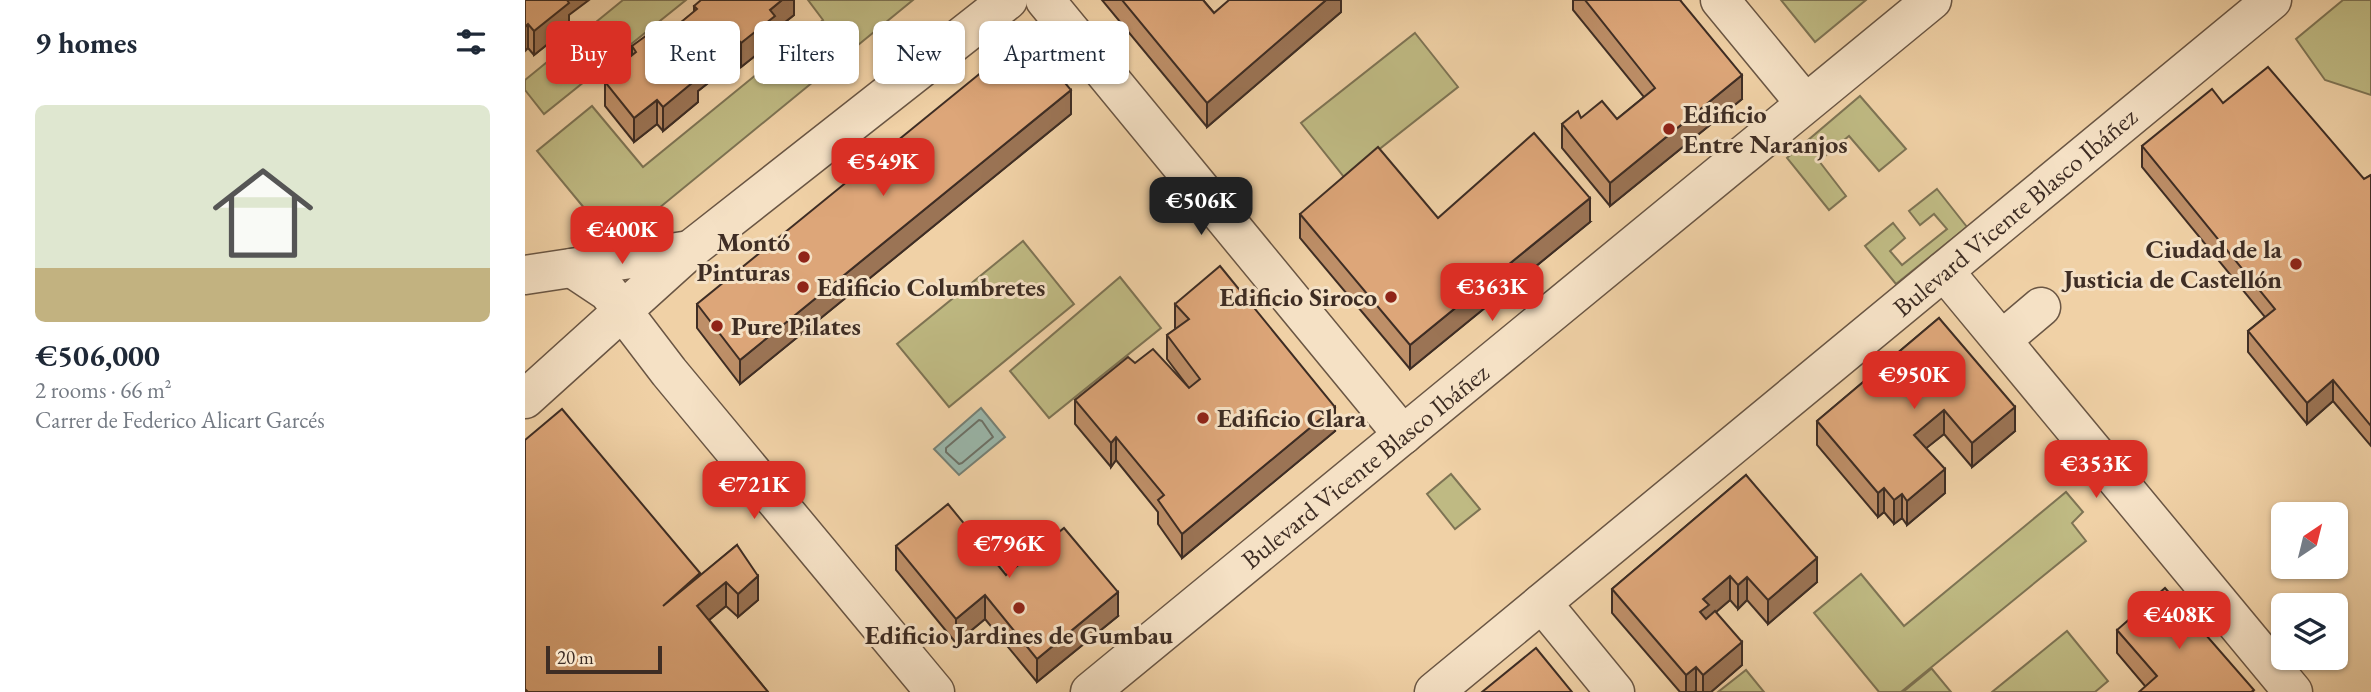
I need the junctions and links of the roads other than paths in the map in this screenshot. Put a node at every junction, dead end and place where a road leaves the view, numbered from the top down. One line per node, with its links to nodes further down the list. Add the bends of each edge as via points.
1 (1008, 0): 7 (street)
2 (1045, 0): 15 (street)
3 (1720, 0): 6 (street)
4 (1932, 0): 6 (street, Bulevard Vicente Blasco Ibáñez)
5 (2271, 0): 8 (street, Bulevard Vicente Blasco Ibáñez)
6 (1805, 103): 15 (street, Bulevard Vicente Blasco Ibáñez)
7 (690, 250): 9 (street); 12 (street)
8 (1944, 271): 13 (street); 16 (street, Bulevard Vicente Blasco Ibáñez)
9 (580, 274): 10 (street); 12 (street, via 608,292); 14 (street, via 588,301 580,323)
10 (525, 275)
11 (2041, 307): 13 (street)
12 (621, 312): 14 (street); 17 (street)
13 (2002, 340): 21 (street)
14 (535, 392)
15 (1403, 435): 18 (street, Bulevard Vicente Blasco Ibáñez)
16 (1542, 603): 19 (street, Bulevard Vicente Blasco Ibáñez); 20 (street)
17 (935, 692)
18 (1090, 692)
19 (1434, 692)
20 (1615, 692)
21 (2293, 692)

